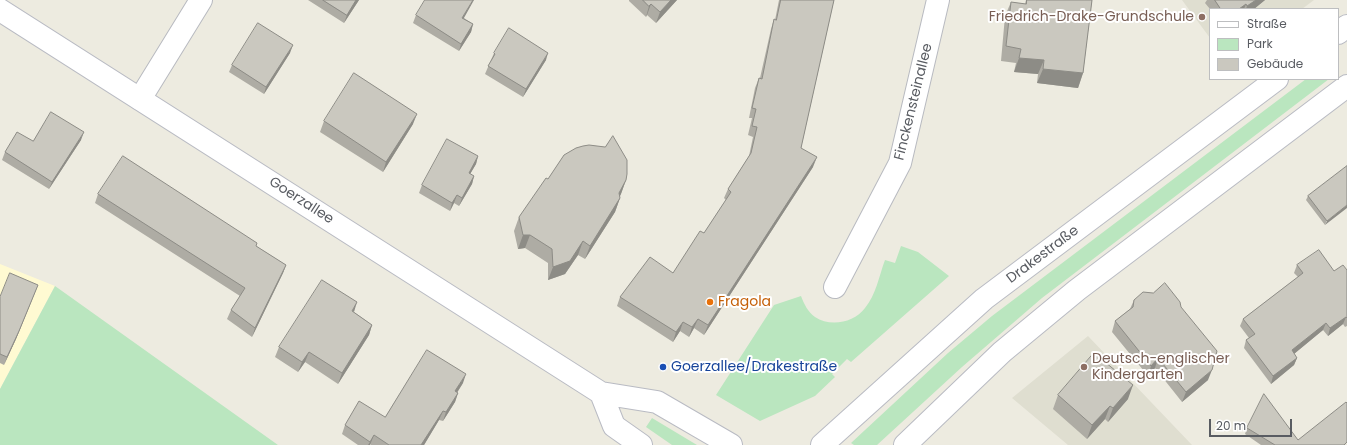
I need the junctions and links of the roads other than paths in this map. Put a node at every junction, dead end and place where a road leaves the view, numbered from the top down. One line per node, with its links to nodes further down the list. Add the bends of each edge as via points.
1 (201, 0): 8 (main road)
2 (938, 0): 9 (main road, Finckensteinallee, via 900,163)
3 (0, 10): 8 (main road, Goerzallee)
4 (1347, 26): 5 (main road)
5 (1339, 32)
6 (1276, 80): 13 (main road, Drakestraße, via 984,299)
7 (1347, 86): 14 (main road, via 1071,295 1002,352)
8 (140, 99): 10 (main road, Goerzallee)
9 (835, 287)
10 (601, 392): 11 (main road, via 614,426); 12 (main road, Goerzallee, via 657,402)
11 (640, 445)
12 (731, 445)
13 (822, 445)
14 (905, 445)

